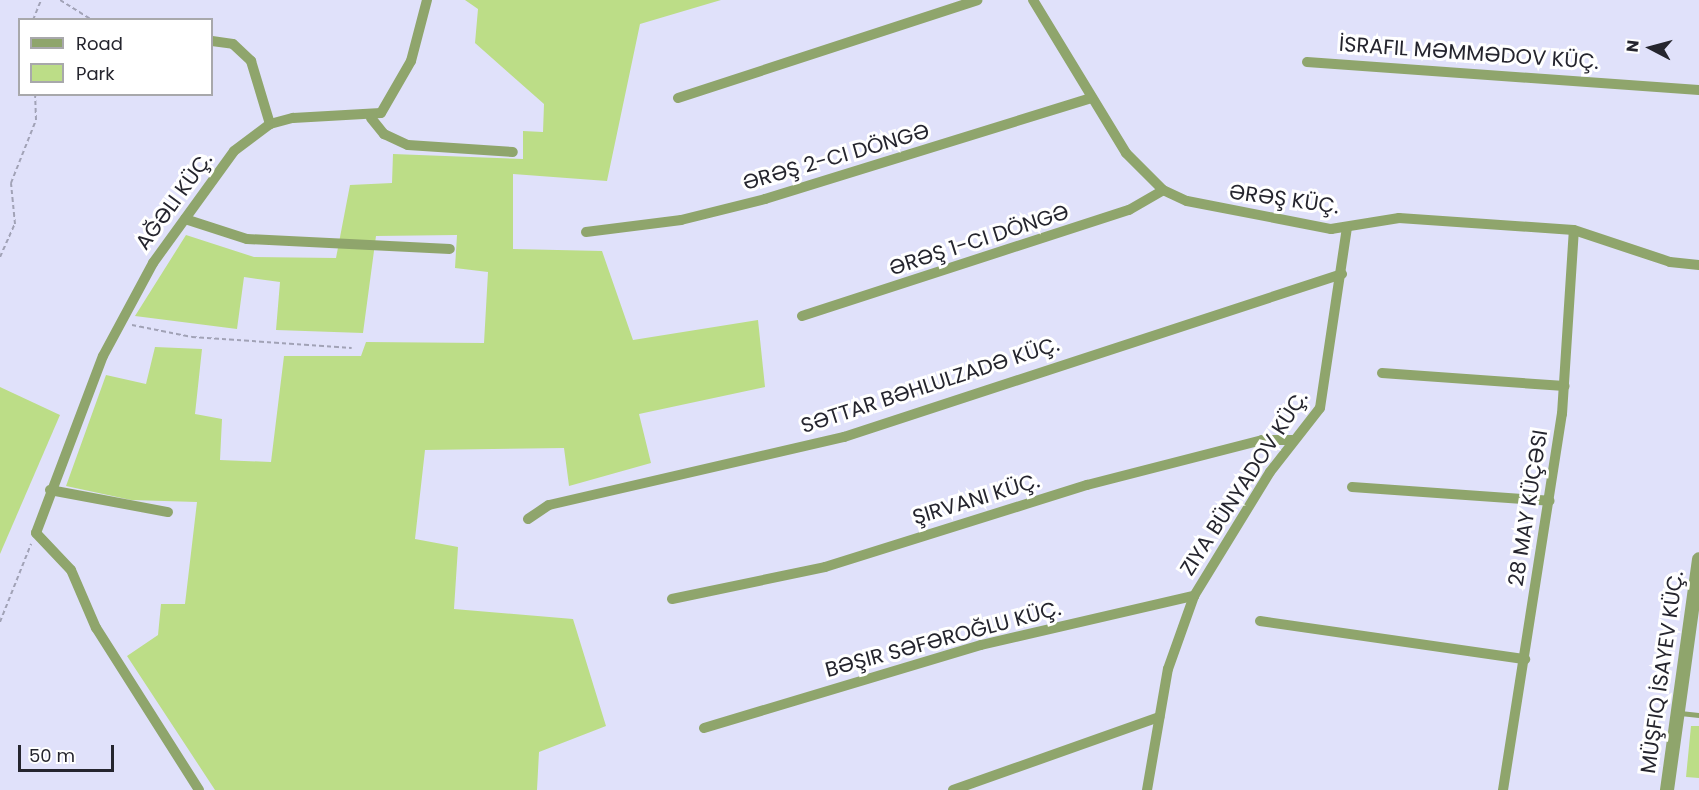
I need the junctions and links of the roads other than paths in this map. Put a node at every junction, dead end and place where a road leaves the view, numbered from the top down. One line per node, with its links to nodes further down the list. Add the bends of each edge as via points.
1 (427, 0): 9 (street, via 398,90 390,105)
2 (977, 0): 7 (street)
3 (1033, 0): 8 (street, ƏRƏŞ KÜÇ.)
4 (213, 41): 10 (street, via 233,44 251,61)
5 (1307, 62): 6 (street, İSRAFIL MƏMMƏDOV KÜÇ.)
6 (1699, 90)
7 (678, 98)
8 (1092, 98): 12 (street, ƏRƏŞ KÜÇ., via 1126,153); 16 (street, ƏRƏŞ 2-CI DÖNGƏ, via 765,199 681,220)
9 (370, 118): 10 (street, AĞƏLI KÜÇ., via 314,117); 11 (street, via 384,134 408,145)
10 (270, 124): 13 (street, AĞƏLI KÜÇ., via 234,151)
11 (513, 152)
12 (1163, 190): 14 (street, ƏRƏŞ KÜÇ., via 1210,208 1309,227); 20 (street, ƏRƏŞ 1-CI DÖNGƏ, via 1129,210)
13 (185, 219): 17 (street, via 247,238); 25 (street, AĞƏLI KÜÇ., via 121,322)
14 (1347, 228): 15 (street, ƏRƏŞ KÜÇ., via 1399,218); 19 (street, ZIYA BÜNYADOV KÜÇ.)
15 (1574, 230): 18 (street, ƏRƏŞ KÜÇ., via 1670,262); 22 (street, 28 MAY KÜÇƏSI)
16 (586, 232)
17 (450, 249)
18 (1699, 265)
19 (1341, 274): 23 (street, ZIYA BÜNYADOV KÜÇ., via 1325,393 1312,420); 28 (street, SƏTTAR BƏHLULZADƏ KÜÇ., via 844,437 549,505)
20 (802, 316)
21 (1382, 373): 22 (street)
22 (1565, 386): 26 (street, 28 MAY KÜÇƏSI)
23 (1292, 440): 30 (street, ZIYA BÜNYADOV KÜÇ.); 31 (street, ŞIRVANI KÜÇ., via 1262,440 1087,485 814,570)
24 (1352, 487): 26 (street)
25 (50, 490): 27 (street); 38 (street, AĞƏLI KÜÇ., via 36,533 71,570 96,628)
26 (1550, 501): 33 (street, 28 MAY KÜÇƏSI)
27 (168, 512)
28 (528, 519)
29 (1699, 566): 34 (street, MÜŞFIQ İSAYEV KÜÇ.)
30 (1194, 596): 36 (street, ZIYA BÜNYADOV KÜÇ.); 37 (street, BƏŞIR SƏFƏROĞLU KÜÇ., via 981,645)
31 (672, 599)
32 (1260, 621): 33 (street)
33 (1525, 659): 41 (street, 28 MAY KÜÇƏSI)
34 (1678, 713): 35 (lane); 42 (street, MÜŞFIQ İSAYEV KÜÇ.)
35 (1699, 715)
36 (1159, 717): 39 (street); 40 (street, ZIYA BÜNYADOV KÜÇ.)
37 (704, 728)
38 (199, 790)
39 (953, 790)
40 (1147, 790)
41 (1503, 790)
42 (1667, 790)

